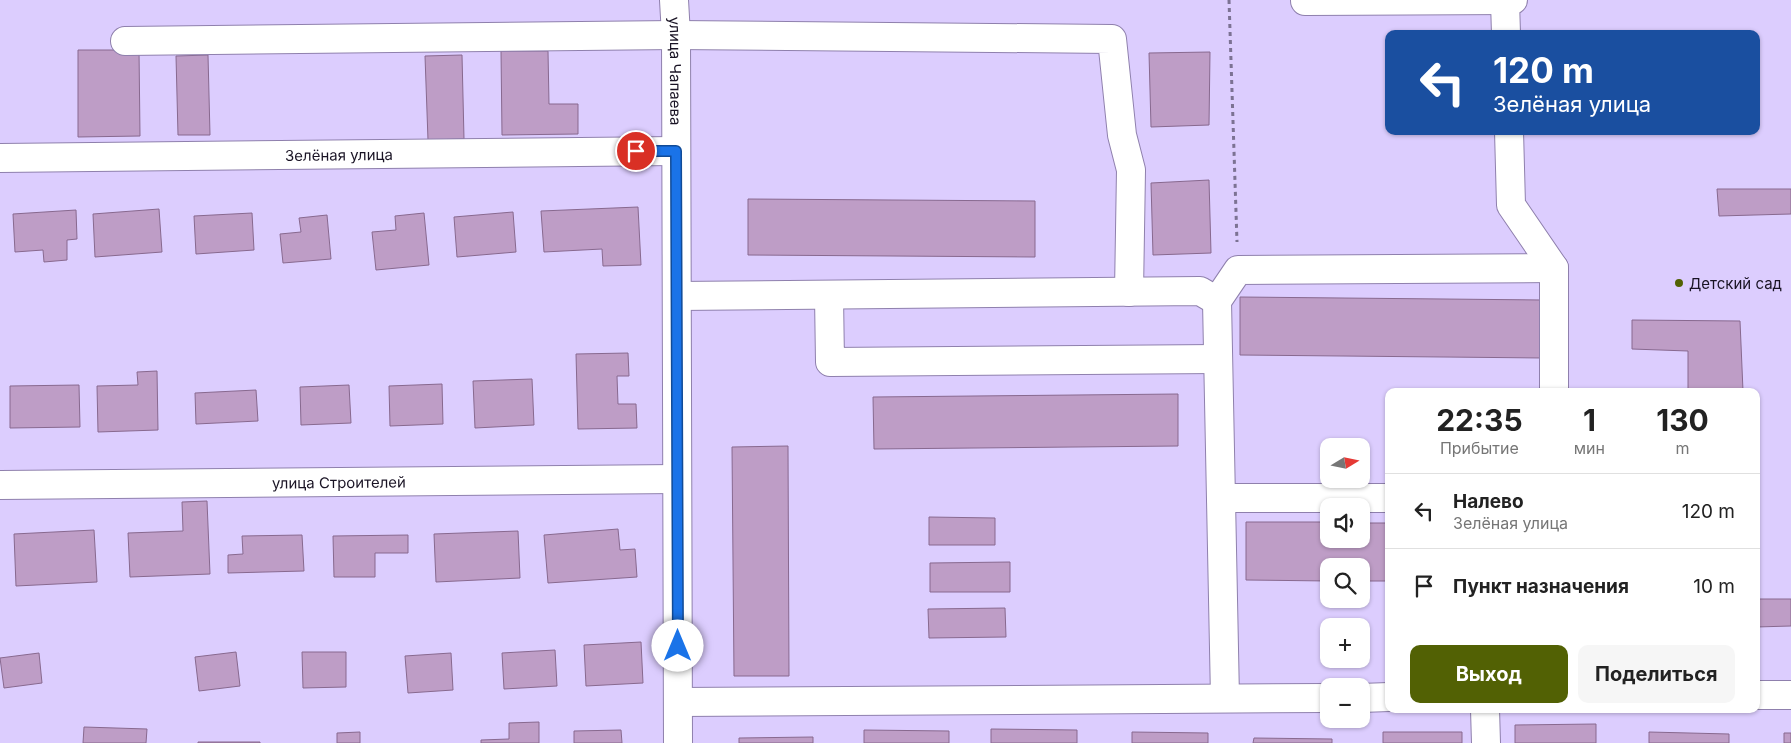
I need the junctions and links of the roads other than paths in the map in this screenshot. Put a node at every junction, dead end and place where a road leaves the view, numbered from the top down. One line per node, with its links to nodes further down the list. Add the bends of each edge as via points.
1 (674, 0): 6 (street, улица Чапаева)
2 (1513, 0): 4 (street)
3 (1305, 1): 4 (street)
4 (1505, 1): 5 (street)
5 (1506, 30)
6 (676, 35): 7 (street); 9 (street, улица Чапаева); 12 (street, via 1112,39 1122,135 1131,170)
7 (125, 42)
8 (1509, 135): 11 (street, via 1511,205)
9 (676, 151): 10 (street, Зелёная улица); 13 (street, улица Чапаева)
10 (0, 158)
11 (1554, 268): 15 (street, via 1238,270); 17 (street)
12 (1129, 292): 14 (street); 15 (street, via 1200,291)
13 (677, 296): 14 (street); 18 (street, улица Чапаева)
14 (829, 296): 16 (street, via 830,362)
15 (1217, 301): 16 (street)
16 (1218, 359): 20 (street)
17 (1554, 388)
18 (677, 479): 19 (street, улица Строителей); 28 (street, улица Чапаева)
19 (0, 485)
20 (1222, 498): 21 (street); 25 (street)
21 (1385, 498)
22 (1760, 695): 23 (street)
23 (1791, 695)
24 (1385, 697): 27 (street)
25 (1225, 698): 26 (street); 28 (street)
26 (1320, 698)
27 (1370, 698)
28 (678, 702): 30 (street, улица Чапаева)
29 (1485, 713): 31 (street)
30 (678, 743)
31 (1486, 743)

